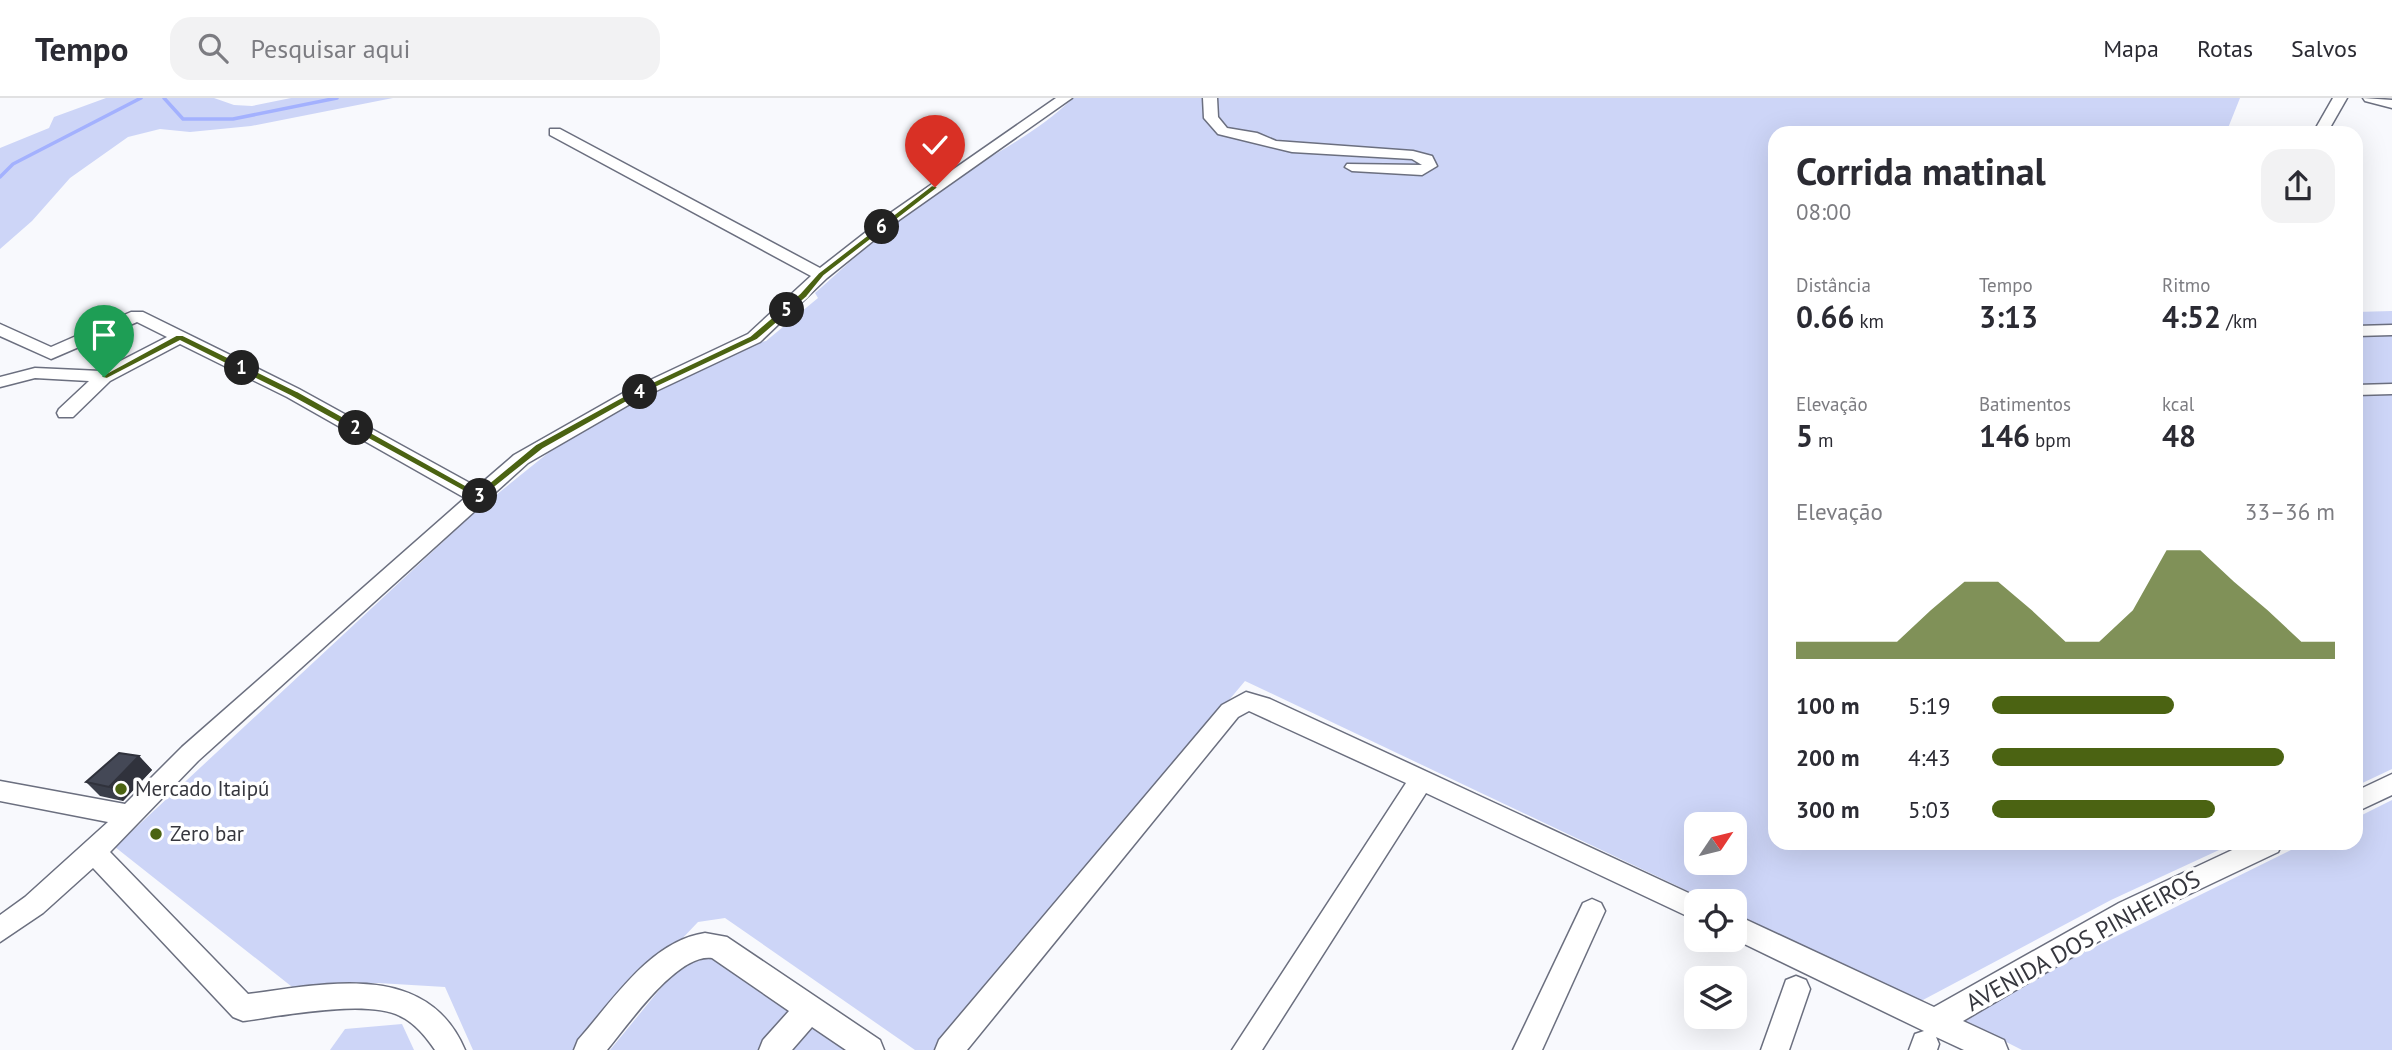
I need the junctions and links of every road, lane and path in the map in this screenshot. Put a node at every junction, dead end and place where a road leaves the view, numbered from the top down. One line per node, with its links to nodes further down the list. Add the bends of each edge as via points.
1 (1065, 98): 9 (street, via 935,187)
2 (1210, 98): 8 (street, via 1211,118 1229,134 1252,136 1273,145 1413,155 1427,159 1430,166 1422,170)
3 (2340, 98): 6 (street)
4 (2371, 98): 5 (street)
5 (2392, 104)
6 (2324, 126)
7 (555, 132): 9 (street)
8 (1352, 167)
9 (821, 275): 19 (street, via 754,338 631,396 540,446)
10 (0, 329): 13 (street, via 51,354 135,316)
11 (2392, 330): 12 (street)
12 (2363, 331)
13 (180, 337): 14 (street); 19 (street, via 293,393)
14 (104, 377): 15 (street, via 35,373); 18 (street)
15 (0, 382)
16 (2392, 389): 17 (street)
17 (2363, 390)
18 (66, 413)
19 (479, 497): 24 (street, via 190,754)
20 (1422, 779): 27 (street); 38 (street, via 1254,701 1237,704); 39 (street)
21 (2392, 784): 23 (street)
22 (0, 791): 24 (street)
23 (2363, 798)
24 (134, 810): 26 (street)
25 (2256, 850): 33 (street, AVENIDA DOS PINHEIROS, via 2128,911)
26 (94, 852): 29 (street); 34 (street, via 243,1008 337,998 404,1002 445,1035)
27 (1684, 902)
28 (1592, 912): 40 (street)
29 (0, 930)
30 (1747, 934): 33 (street)
31 (1796, 989): 41 (street)
32 (809, 1009): 35 (street, via 717,946 702,944 681,952 659,971); 36 (street); 37 (street)
33 (1928, 1038): 42 (street)
34 (451, 1050)
35 (588, 1050)
36 (773, 1050)
37 (870, 1050)
38 (949, 1050)
39 (1246, 1050)
40 (1527, 1050)
41 (1775, 1050)
42 (1994, 1050)

